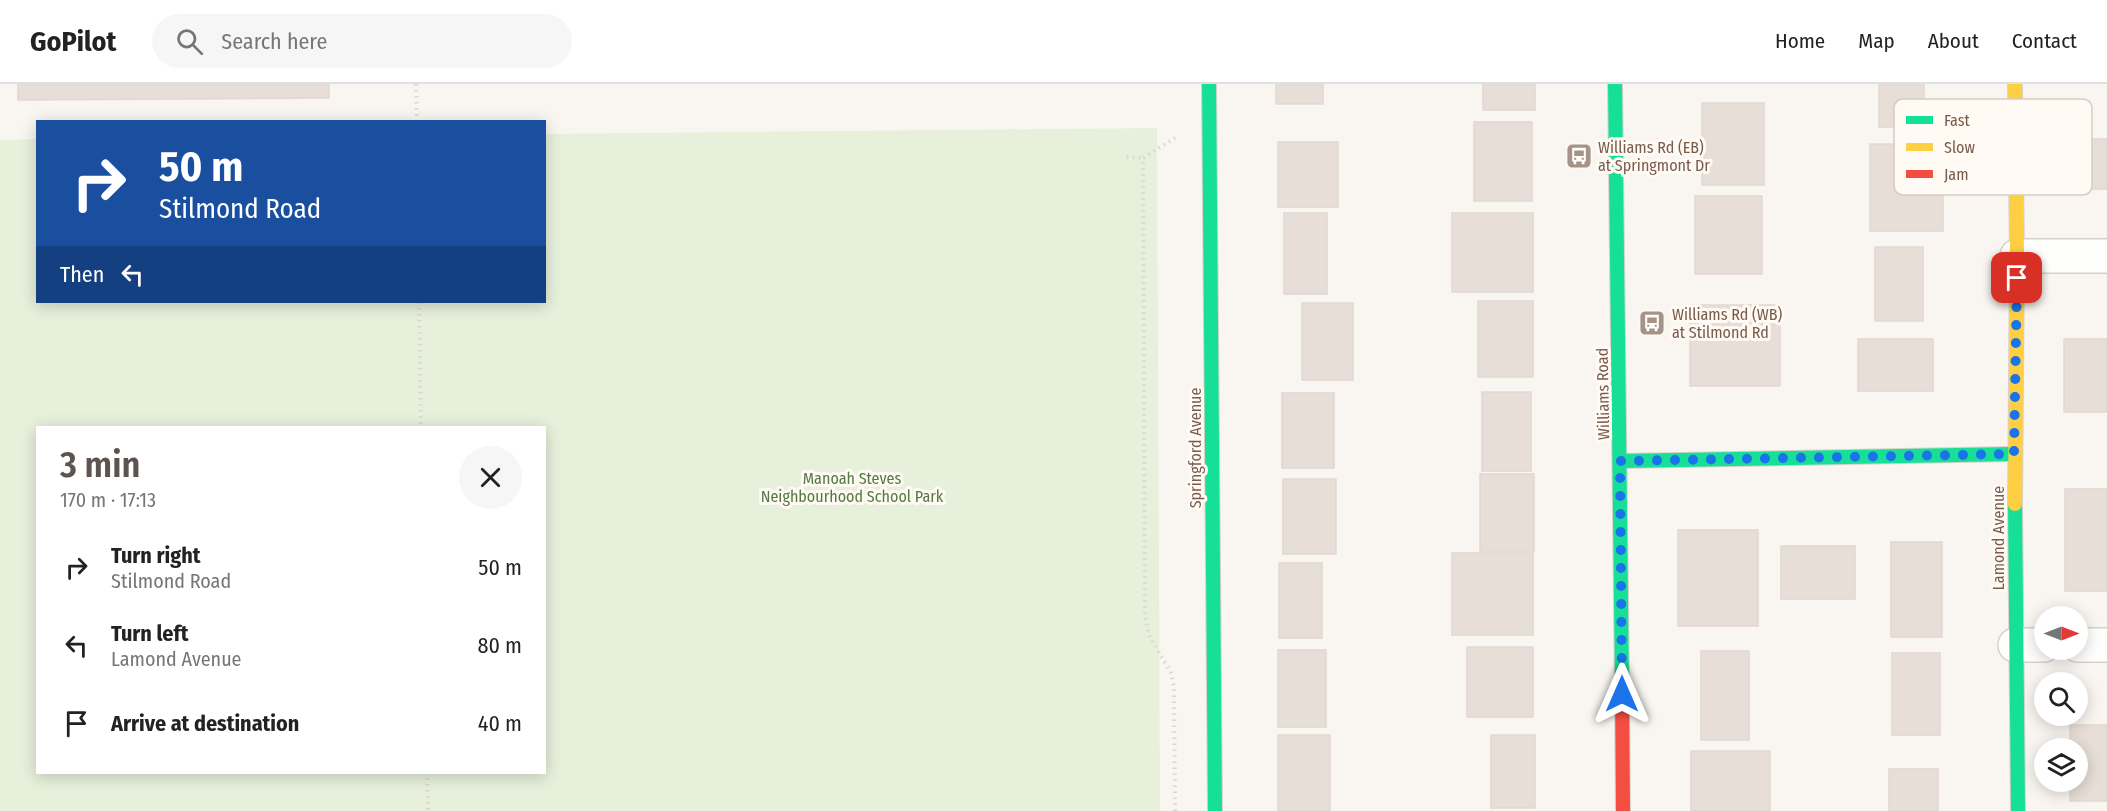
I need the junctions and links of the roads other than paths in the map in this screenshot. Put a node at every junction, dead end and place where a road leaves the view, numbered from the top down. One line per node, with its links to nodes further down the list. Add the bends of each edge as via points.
1 (1209, 84): 13 (street, Springford Avenue)
2 (1616, 84): 9 (street, Williams Road)
3 (2015, 84): 4 (street, Lamond Avenue)
4 (2015, 99)
5 (2016, 195): 6 (street, Lamond Avenue)
6 (2017, 256): 7 (street); 8 (street, Lamond Avenue)
7 (2107, 256)
8 (2014, 454): 9 (street); 10 (street, Lamond Avenue)
9 (1620, 461): 14 (street, Williams Road)
10 (2030, 645): 15 (street, Lamond Avenue)
11 (2088, 645): 12 (street)
12 (2107, 645)
13 (1215, 811)
14 (1623, 811)
15 (2018, 811)

